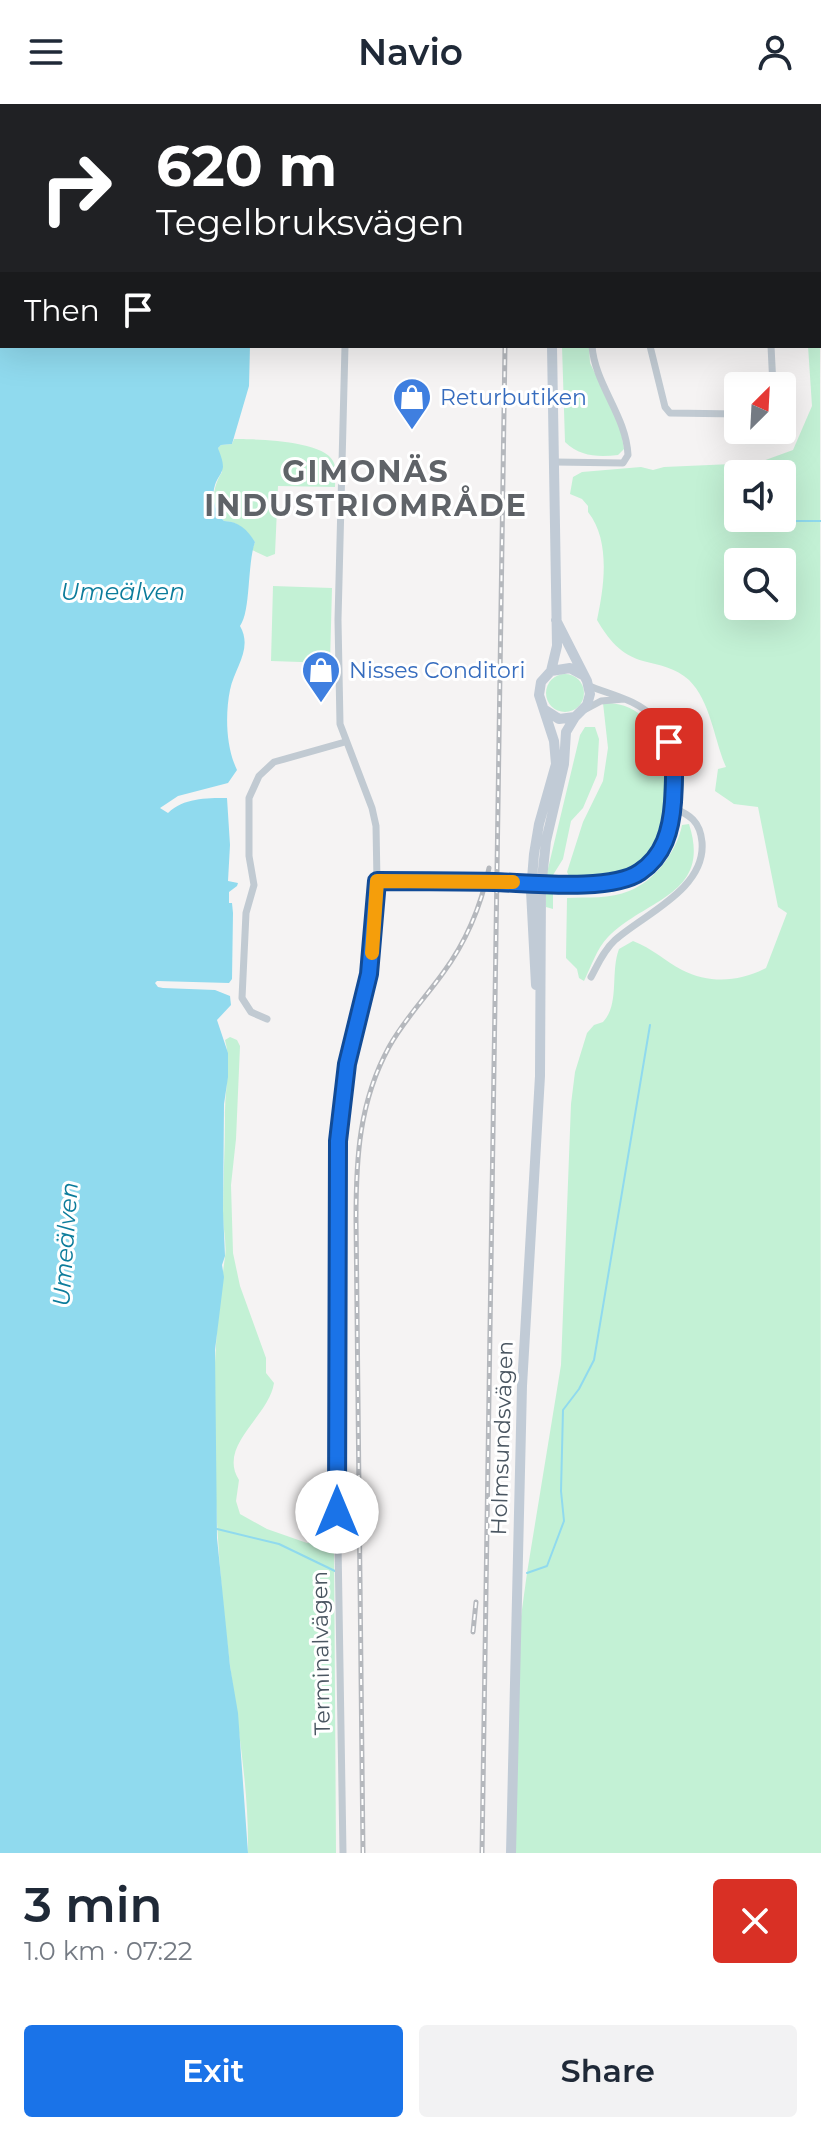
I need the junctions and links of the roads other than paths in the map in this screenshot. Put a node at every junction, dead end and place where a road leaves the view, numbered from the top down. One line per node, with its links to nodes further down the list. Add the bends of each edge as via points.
1 (345, 348): 17 (street, Terminalvägen, via 338,699)
2 (552, 348): 8 (main road, Holmsundsvägen)
3 (592, 348): 8 (street, via 624,428 628,455 623,463)
4 (650, 348): 7 (street, via 670,413)
5 (771, 348): 6 (street)
6 (772, 372)
7 (724, 414)
8 (555, 462): 9 (main road, Holmsundsvägen)
9 (556, 620): 10 (main road, Holmsundsvägen, via 557,654); 11 (main road, Holmsundsvägen)
10 (551, 671): 11 (main road, via 570,668); 14 (main road, Holmsundsvägen, via 539,688)
11 (583, 675): 12 (main road, Holmsundsvägen)
12 (589, 686): 13 (street); 15 (main road)
13 (625, 699): 15 (street, via 601,701); 18 (street, via 650,713 669,742 674,763)
14 (545, 710): 16 (main road, via 559,719); 22 (main road, Holmsundsvägen, via 556,764 539,824 531,891)
15 (584, 710): 16 (main road)
16 (575, 717): 22 (main road, Holmsundsvägen, via 566,732 546,841)
17 (345, 742): 19 (street, Terminalvägen, via 372,808); 21 (street, via 274,762 259,776 249,798 254,885 246,913 242,998 251,1012)
18 (672, 807): 19 (street, bridge, via 665,842 650,864 624,880); 20 (street, via 697,823 702,847 697,867 674,895 612,942)
19 (377, 881): 23 (street, Terminalvägen, via 369,974 347,1064 338,1156)
20 (591, 977)
21 (267, 1019)
22 (542, 1025): 24 (main road, Holmsundsvägen, via 522,1386)
23 (343, 1853)
24 (511, 1853)

